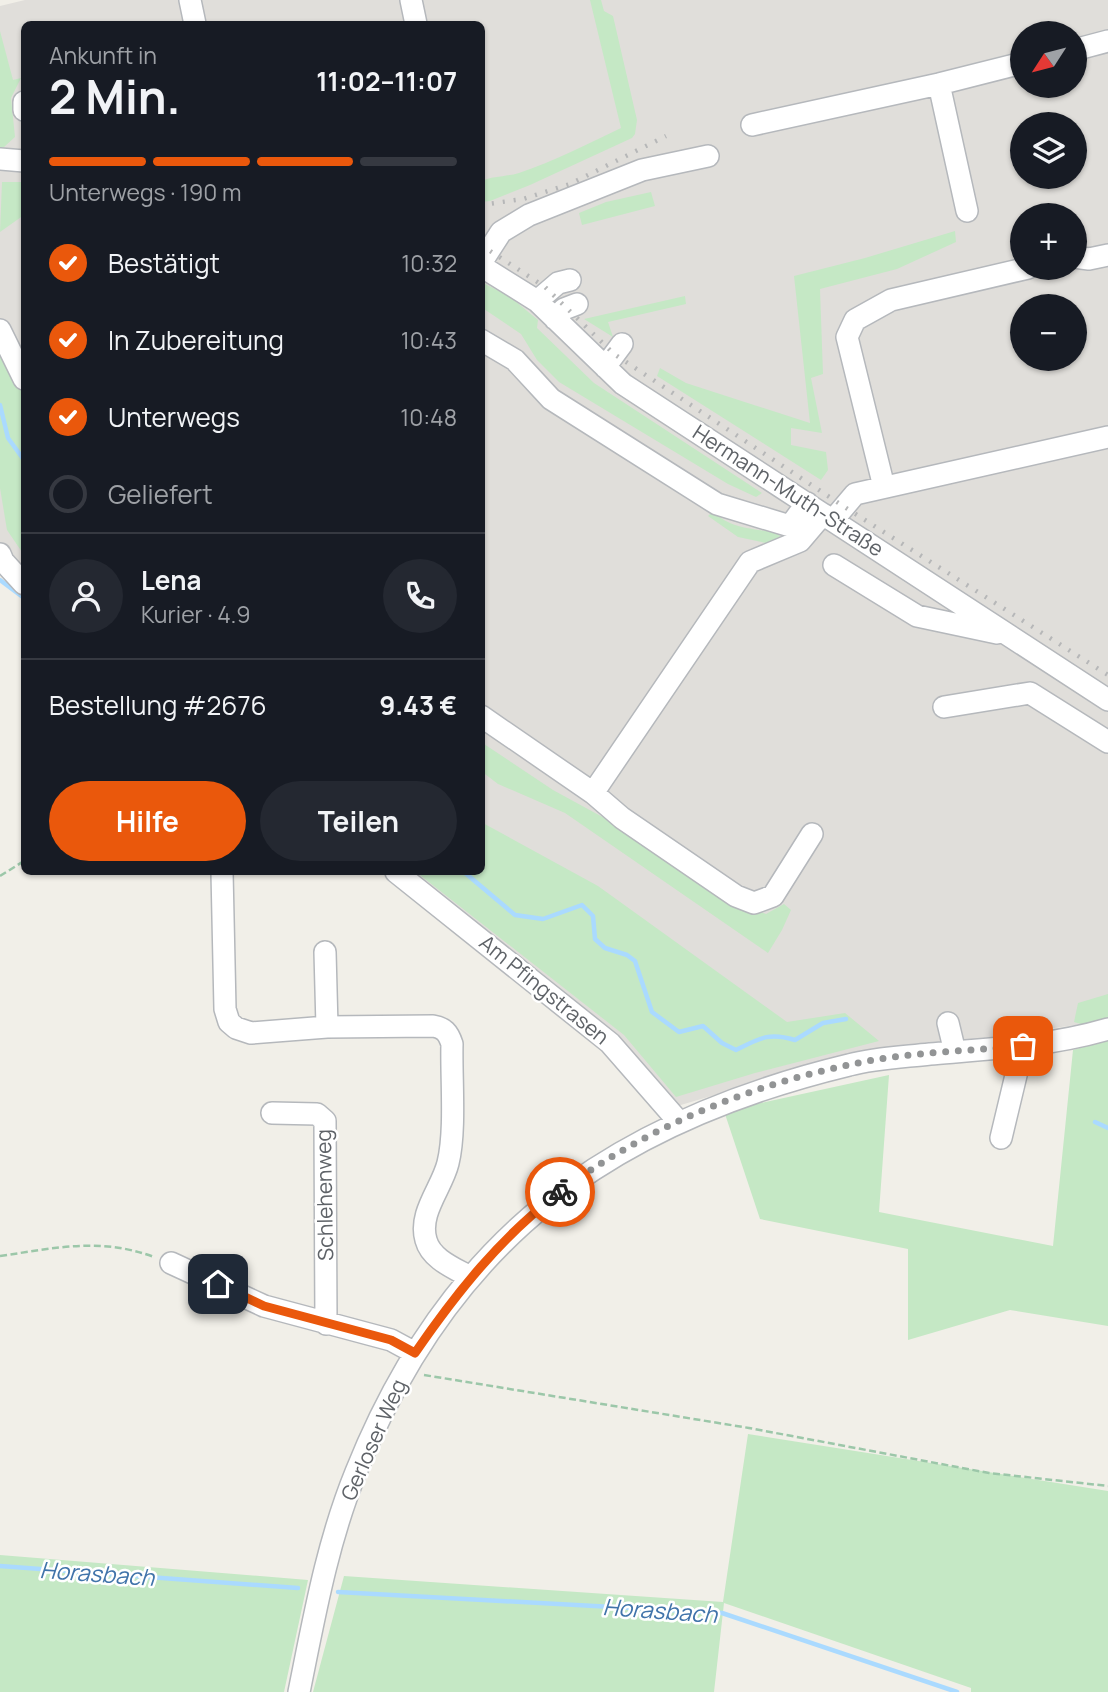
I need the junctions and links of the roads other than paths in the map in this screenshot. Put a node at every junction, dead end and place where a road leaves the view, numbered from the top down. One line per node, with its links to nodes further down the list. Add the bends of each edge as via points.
1 (190, 0): 3 (street)
2 (411, 0): 4 (street)
3 (194, 21)
4 (415, 21)
5 (1108, 41): 6 (street)
6 (1087, 47)
7 (1010, 66): 8 (street)
8 (939, 84): 9 (street); 11 (street)
9 (752, 125)
10 (708, 156): 13 (street, via 642,170 529,215 501,232)
11 (967, 211)
12 (1108, 255): 14 (street)
13 (485, 258)
14 (1087, 259)
15 (485, 268): 18 (street, Hermann-Muth-Straße)
16 (1010, 272): 27 (street, via 891,300 855,320 847,337)
17 (570, 280): 18 (street)
18 (537, 301): 20 (street, Hermann-Muth-Straße)
19 (576, 304): 20 (street)
20 (555, 318): 24 (street, Hermann-Muth-Straße)
21 (0, 330): 25 (street)
22 (485, 342): 28 (street, via 515,360 551,399 718,504 790,526)
23 (622, 344): 24 (street)
24 (605, 367): 28 (street, Hermann-Muth-Straße, via 623,384)
25 (21, 373)
26 (1108, 437): 27 (street)
27 (884, 488): 28 (street, via 855,494)
28 (821, 512): 32 (street, Hermann-Muth-Straße); 37 (street, via 800,541 750,562)
29 (0, 554): 31 (street)
30 (834, 565): 32 (street, via 917,616)
31 (21, 581)
32 (1009, 635): 33 (street, Hermann-Muth-Straße)
33 (1108, 700)
34 (944, 707): 36 (street, via 1030,693)
35 (485, 719): 37 (street)
36 (1108, 742)
37 (593, 793): 38 (street, via 702,873 736,896 754,902 773,896)
38 (812, 834)
39 (222, 875): 43 (street, via 229,1022 251,1033)
40 (400, 875): 48 (street, Am Pfingstrasen, via 610,1043)
41 (325, 952): 43 (street)
42 (947, 1023): 46 (street)
43 (327, 1027): 51 (street, via 433,1026 449,1035 448,1163 424,1230 436,1257)
44 (1108, 1029): 45 (street, Gerloser Weg, via 1056,1043)
45 (1023, 1046): 46 (street, Gerloser Weg); 49 (street)
46 (955, 1052): 48 (street, Gerloser Weg, via 853,1064 737,1098)
47 (272, 1113): 52 (street, Schlehenweg, via 317,1114 325,1121)
48 (679, 1122): 51 (street, Gerloser Weg, via 564,1189 515,1229)
49 (1001, 1138)
50 (171, 1263): 52 (street, via 264,1306)
51 (470, 1277): 53 (street, Gerloser Weg)
52 (326, 1324): 53 (street, via 391,1340)
53 (411, 1360): 54 (street, Gerloser Weg, via 360,1462 336,1528)
54 (299, 1692)

